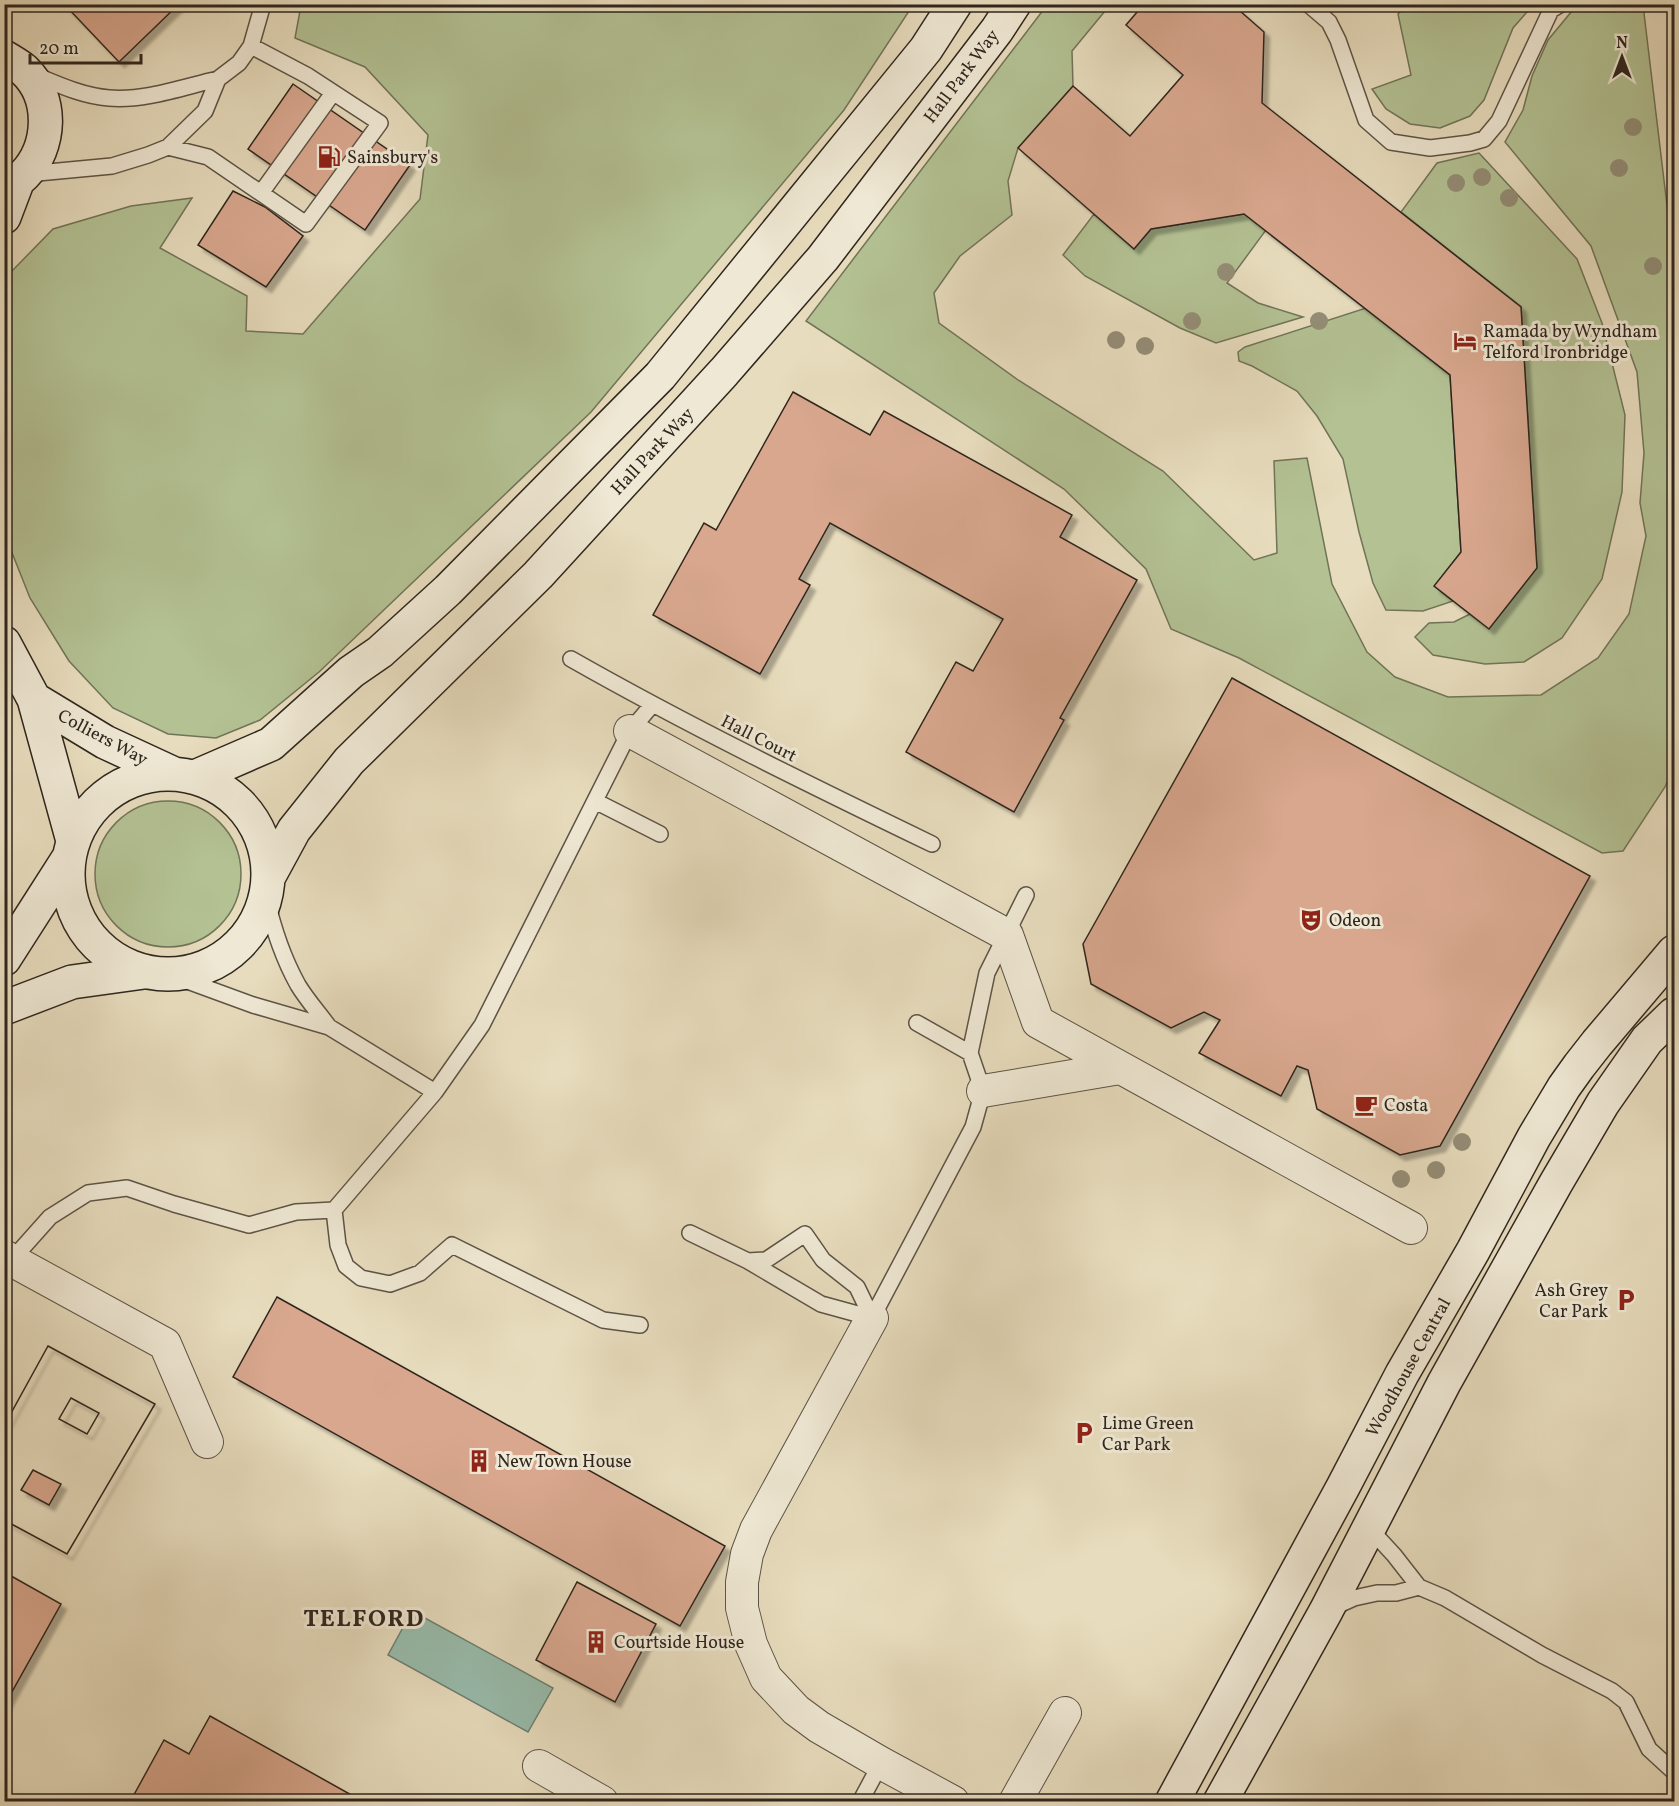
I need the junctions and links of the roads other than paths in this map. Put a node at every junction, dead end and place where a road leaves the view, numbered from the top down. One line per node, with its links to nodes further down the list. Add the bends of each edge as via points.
1 (263, 4): 6 (lane)
2 (955, 4): 19 (main road, via 926,49 660,376 456,581 380,652 351,672 271,744)
3 (1014, 4): 24 (main road, Hall Park Way, via 823,258 724,372 538,575 349,761 294,830)
4 (1308, 4): 5 (lane, via 1329,22 1338,40 1366,120 1391,142 1430,148 1484,139 1499,121 1551,10)
5 (1561, 4)
6 (251, 46): 8 (lane, via 239,63); 9 (lane)
7 (14, 63): 8 (lane, via 72,91 110,98 143,97); 11 (main road, via 36,85 46,122 44,141 36,159)
8 (218, 79): 10 (lane, via 205,111)
9 (333, 93): 12 (lane); 12 (lane, via 380,123 306,224)
10 (168, 147): 11 (lane, via 112,166); 12 (lane, via 208,157)
11 (16, 181): 13 (main road)
12 (261, 193)
13 (4, 217)
14 (4, 643): 16 (main road, Colliers Way)
15 (571, 659): 17 (lane, Hall Court)
16 (34, 699): 19 (main road, Colliers Way, via 105,742); 23 (main road, Colliers Way)
17 (652, 705): 18 (lane); 22 (lane, Hall Court)
18 (630, 731): 20 (lane); 26 (street)
19 (184, 775): 23 (main road, via 140,777 111,791 88,813); 24 (main road, via 225,791 249,814 264,843)
20 (595, 801): 21 (lane); 37 (lane, via 482,1025)
21 (660, 834)
22 (932, 844)
23 (71, 850): 28 (main road); 29 (main road, via 68,889 77,917 93,942 116,961)
24 (268, 887): 29 (main road, via 257,922 242,943 221,960 197,971); 33 (lane, via 273,927 299,987)
25 (1026, 896): 26 (lane)
26 (1007, 935): 34 (lane, via 987,974); 35 (street, via 1038,1022)
27 (1674, 952): 46 (main road, Woodhouse Central, via 1564,1087 1402,1374)
28 (4, 959)
29 (158, 974): 30 (main road, via 72,982); 33 (lane)
30 (4, 1008)
31 (1674, 1014): 47 (main road, via 1647,1040 1603,1103 1444,1383)
32 (916, 1023): 34 (lane)
33 (329, 1027): 37 (lane)
34 (970, 1053): 36 (lane)
35 (1120, 1068): 36 (street); 39 (street)
36 (983, 1091): 43 (lane, via 973,1127)
37 (435, 1092): 38 (lane)
38 (334, 1210): 42 (lane, via 296,1212 249,1225 127,1188 88,1193 50,1217); 44 (lane, via 338,1245 346,1266 361,1278 390,1284 420,1273 452,1245 603,1320)
39 (1411, 1228)
40 (690, 1233): 41 (lane)
41 (748, 1261): 43 (lane, via 821,1304); 43 (lane, via 766,1260 805,1234 823,1260 857,1287)
42 (7, 1262): 45 (street, via 165,1344)
43 (872, 1318): 51 (street, via 756,1530 747,1554 742,1608 751,1644 766,1678 796,1710)
44 (640, 1325)
45 (207, 1442)
46 (1343, 1488): 47 (main road); 58 (main road, Woodhouse Central)
47 (1369, 1528): 48 (lane); 49 (main road)
48 (1419, 1587): 49 (lane, via 1353,1598); 53 (lane, via 1612,1691 1626,1702 1649,1749)
49 (1326, 1611): 59 (main road)
50 (1065, 1713): 57 (street)
51 (881, 1763): 55 (lane); 56 (street)
52 (539, 1766): 54 (street)
53 (1674, 1772)
54 (602, 1802)
55 (860, 1802)
56 (953, 1802)
57 (1015, 1802)
58 (1172, 1802)
59 (1220, 1802)

